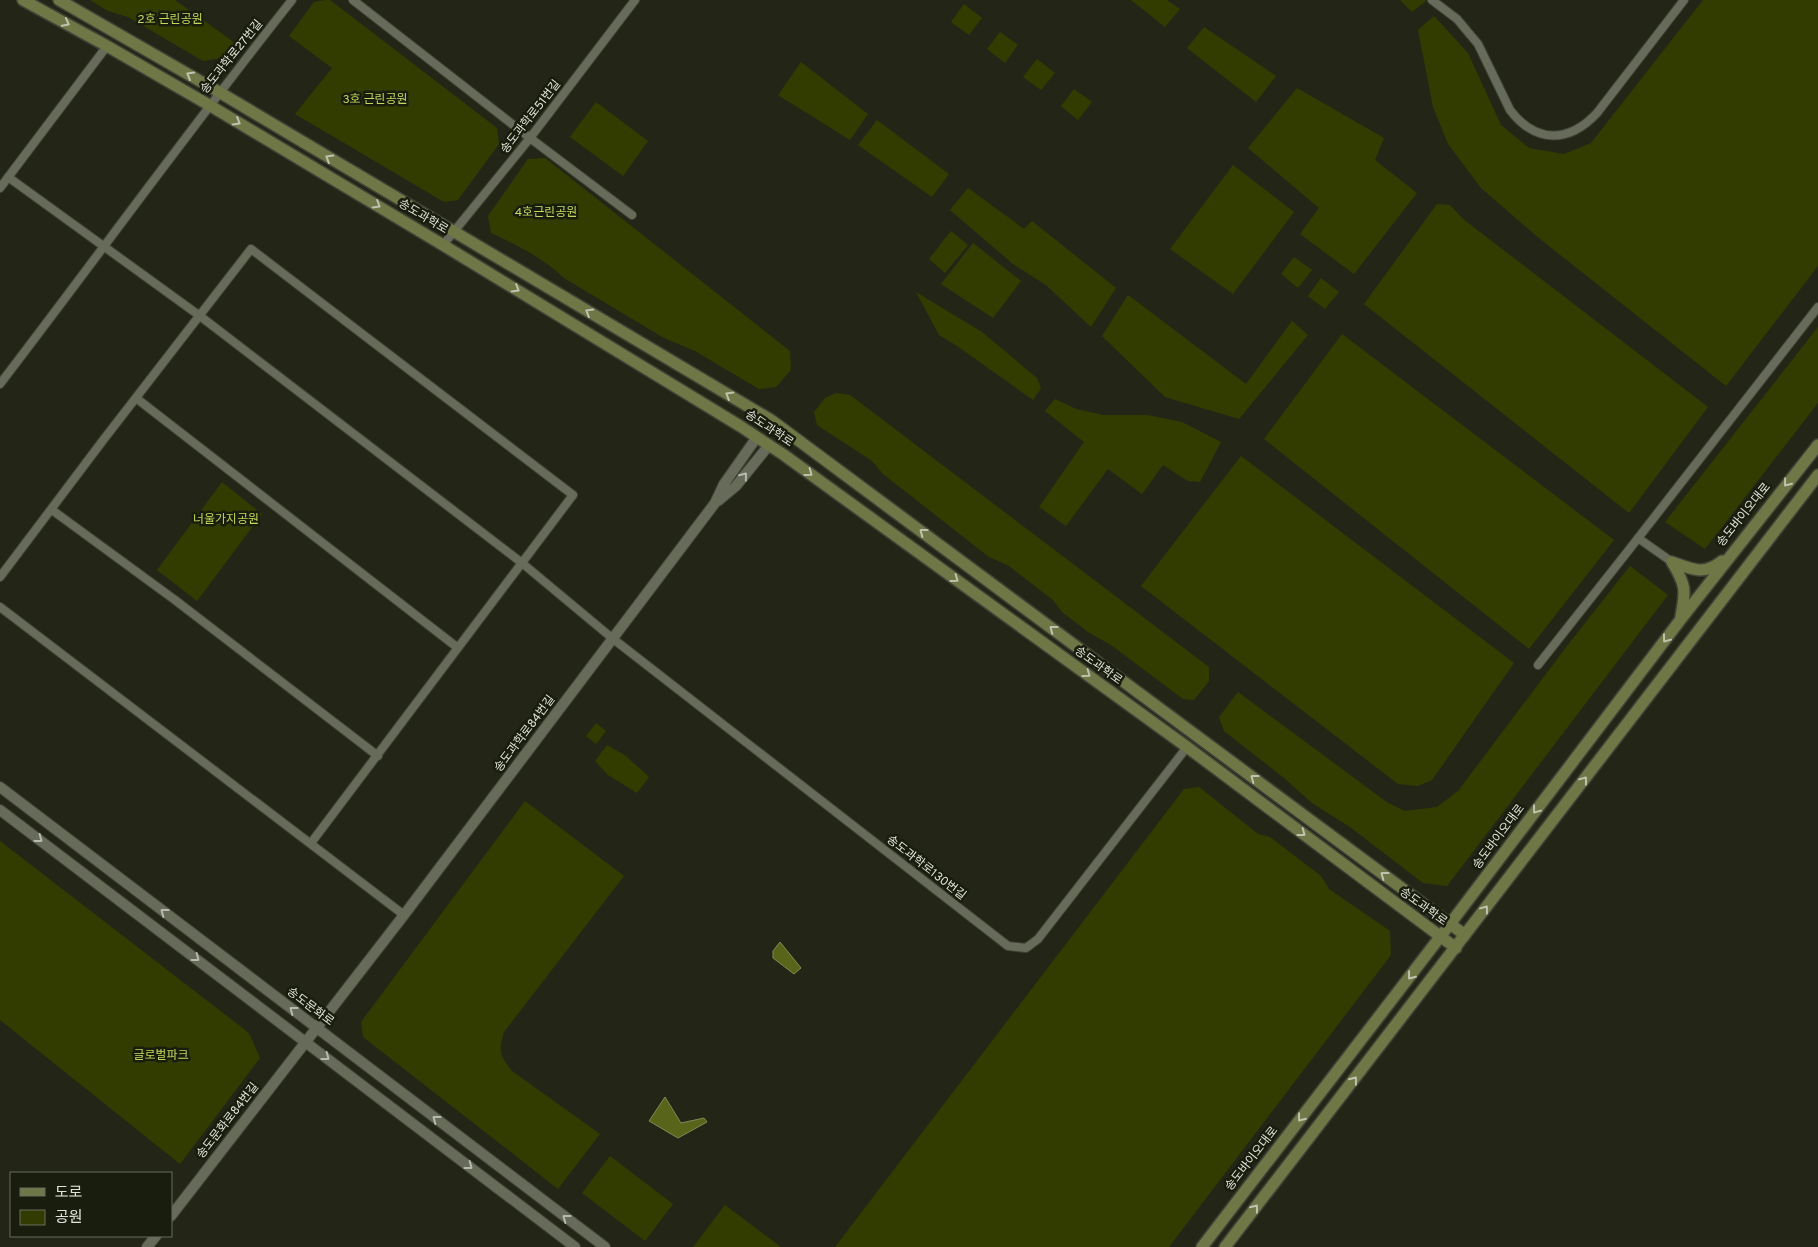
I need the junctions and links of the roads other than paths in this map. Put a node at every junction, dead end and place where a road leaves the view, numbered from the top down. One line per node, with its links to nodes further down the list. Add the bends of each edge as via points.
1 (23, 0): 8 (main road, 송도과학로, one-way to 8)
2 (59, 0): 9 (main road, 송도과학로, one-way to 2)
3 (292, 0): 9 (street, 송도과학로27번길)
4 (353, 0): 11 (street)
5 (635, 0): 11 (street, 송도과학로51번길)
6 (1432, 0): 7 (street, via 1457,19 1478,44 1517,119 1537,132 1559,135 1580,129 1597,113)
7 (1684, 0)
8 (107, 46): 10 (main road, 송도과학로); 12 (street)
9 (219, 92): 10 (street, 송도과학로27번길); 15 (main road, 송도과학로, one-way to 9)
10 (209, 105): 16 (main road, 송도과학로, one-way to 16); 17 (street, 송도과학로27번길)
11 (530, 138): 14 (street); 15 (street, 송도과학로51번길)
12 (8, 176): 13 (street); 17 (street, 송도과학로130번길)
13 (0, 188)
14 (632, 215)
15 (454, 232): 16 (street, 송도과학로51번길); 44 (main road, 송도과학로, one-way to 15, via 772,420)
16 (443, 245): 22 (main road, 송도과학로, one-way to 22)
17 (104, 247): 19 (street, 송도과학로130번길); 20 (street, 송도과학로27번길)
18 (1818, 307): 28 (street)
19 (200, 316): 21 (street); 31 (street, 송도과학로130번길); 31 (street, via 251,248 559,484 573,495)
20 (0, 384)
21 (136, 398): 27 (street); 36 (street)
22 (757, 437): 23 (main road, 송도과학로); 26 (street, 송도과학로84번길, via 724,484)
23 (769, 445): 26 (street, one-way to 23, via 736,486); 38 (main road, 송도과학로, one-way to 38)
24 (1818, 445): 29 (main road, 송도바이오대로, one-way to 29)
25 (1818, 475): 45 (main road, one-way to 25)
26 (715, 503): 35 (street, 송도과학로84번길)
27 (52, 510): 32 (street); 39 (street)
28 (1638, 538): 30 (street); 37 (street)
29 (1730, 555): 30 (main road, via 1708,569 1696,570); 34 (main road, 송도바이오대로)
30 (1672, 562): 34 (main road, via 1685,587)
31 (522, 563): 35 (street, 송도과학로130번길); 36 (street)
32 (0, 577)
33 (0, 607): 42 (street)
34 (1681, 618): 44 (main road, 송도바이오대로, one-way to 44)
35 (612, 638): 38 (street, 송도과학로130번길, via 1008,946 1026,948 1038,939); 43 (street, 송도과학로84번길)
36 (458, 648): 39 (street)
37 (1538, 665)
38 (1187, 747): 46 (main road, 송도과학로, one-way to 46)
39 (378, 756): 42 (street)
40 (0, 786): 48 (street, 송도문화로, one-way to 40)
41 (0, 810): 49 (street, one-way to 49)
42 (311, 843): 43 (street)
43 (404, 914): 48 (street, 송도과학로84번길)
44 (1450, 924): 45 (main road, 송도과학로); 46 (main road, 송도바이오대로)
45 (1465, 935): 47 (main road)
46 (1440, 937): 47 (main road, 송도과학로); 55 (main road, 송도바이오대로, one-way to 55)
47 (1456, 948): 56 (main road, one-way to 47)
48 (316, 1028): 49 (street, 송도과학로84번길); 54 (street, 송도문화로, one-way to 48)
49 (306, 1041): 50 (street, 송도문화로84번길); 53 (street, one-way to 53)
50 (172, 1215)
51 (155, 1237): 52 (street)
52 (147, 1247)
53 (575, 1247)
54 (605, 1247)
55 (1202, 1247)
56 (1225, 1247)

